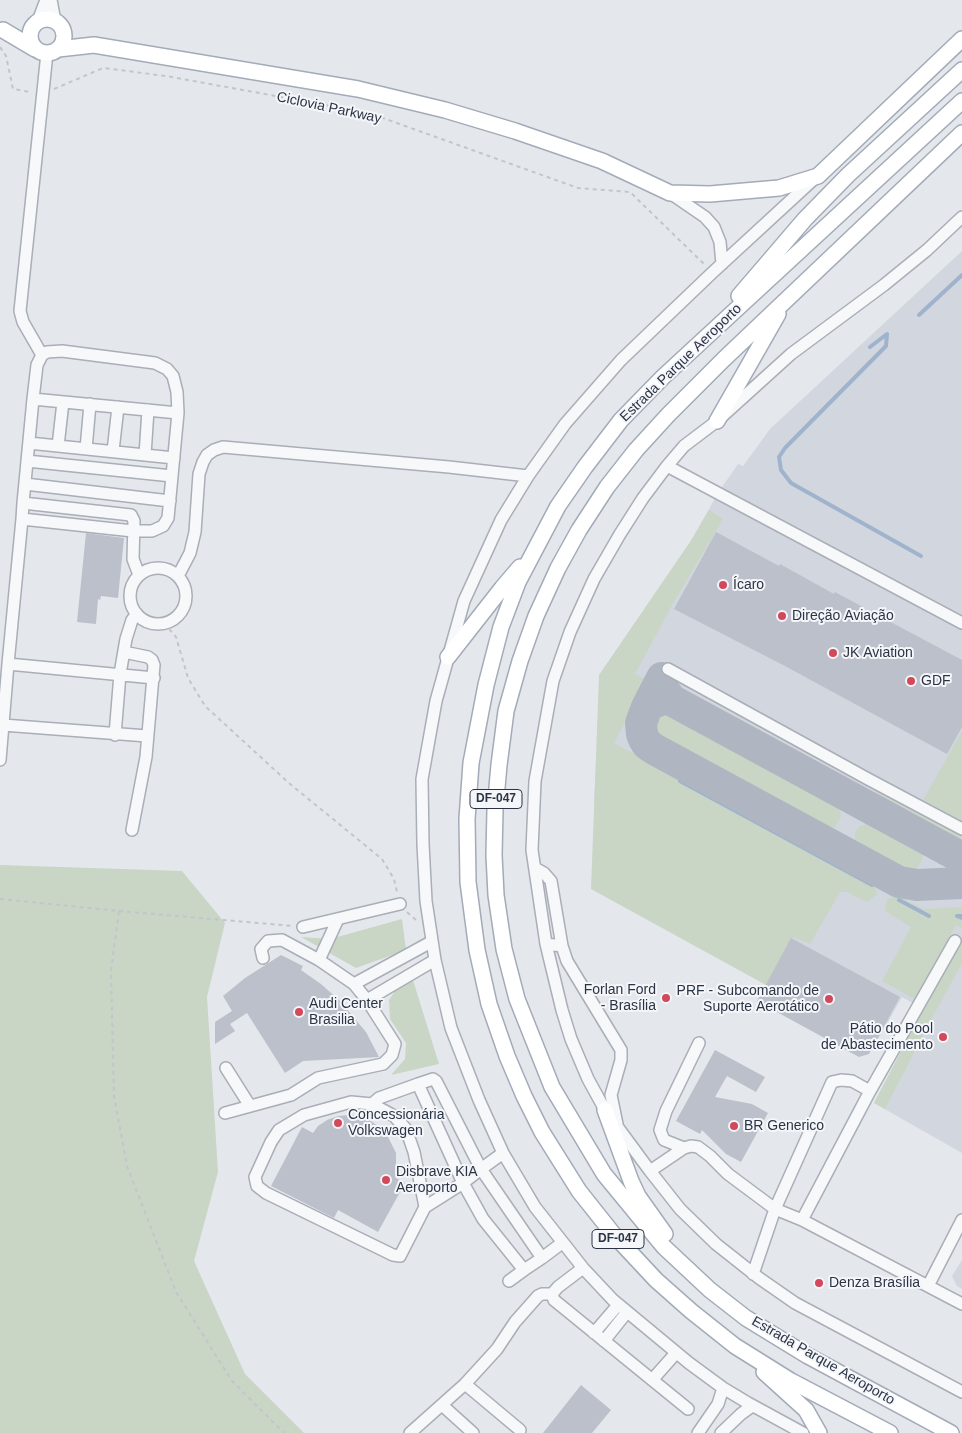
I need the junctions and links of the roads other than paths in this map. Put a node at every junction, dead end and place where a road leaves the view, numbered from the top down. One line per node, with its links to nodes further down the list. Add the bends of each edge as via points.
1 (46, 0): 3 (street)
2 (51, 0): 4 (street)
3 (35, 24): 4 (main road, via 49,19); 5 (main road); 8 (main road, via 30,38)
4 (58, 24): 7 (main road, Ciclovia Parkway); 8 (main road, via 63,39)
5 (1, 30): 8 (main road)
6 (962, 39): 12 (main road)
7 (94, 45): 8 (main road, Ciclovia Parkway); 13 (main road, Ciclovia Parkway, via 407,100 515,130 602,161)
8 (47, 50): 18 (street, via 20,310 23,322)
9 (962, 70): 17 (main road, via 805,219)
10 (962, 101): 17 (main road, Estrada Parque Aeroporto / DF-047)
11 (962, 133): 16 (main road, Estrada Parque Aeroporto / DF-047)
12 (818, 176): 13 (main road, Ciclovia Parkway, via 779,188 755,191); 15 (street)
13 (670, 193): 15 (street, Ciclovia Parkway, via 714,227 720,242)
14 (962, 217): 25 (street, via 884,285 791,354)
15 (722, 264): 35 (street, via 621,360 565,424)
16 (786, 300): 25 (main road); 97 (main road, Estrada Parque Aeroporto / DF-047, via 636,450 579,530 536,616 520,661 506,711 495,810 496,895 504,949 517,999 552,1087 604,1174 664,1247)
17 (702, 340): 41 (main road, Estrada Parque Aeroporto / DF-047, via 621,420 558,506)
18 (42, 355): 19 (street, via 37,365); 24 (street, via 62,351 155,363 173,376)
19 (33, 399): 20 (street); 26 (street)
20 (62, 402): 21 (street); 27 (street)
21 (90, 404): 22 (street); 28 (street)
22 (118, 406): 23 (street); 29 (street)
23 (148, 410): 24 (street); 30 (street)
24 (178, 413): 31 (street)
25 (717, 421): 33 (street, via 684,446)
26 (28, 443): 27 (street); 32 (street)
27 (58, 446): 28 (street)
28 (86, 449): 29 (street)
29 (113, 452): 30 (street)
30 (145, 455): 31 (street)
31 (174, 458): 34 (street)
32 (27, 461): 34 (street); 36 (street)
33 (667, 466): 45 (street); 58 (street, via 620,534 594,579 570,632 553,681 535,781 532,850)
34 (172, 476): 37 (street)
35 (528, 476): 43 (street, via 223,447 207,455 203,462 190,553); 47 (street, via 501,520 481,562 464,601)
36 (25, 484): 37 (street); 38 (street)
37 (170, 502): 40 (street, via 168,518 163,526 152,531)
38 (23, 503): 39 (street); 40 (street, via 125,513 134,519)
39 (22, 519): 40 (street); 48 (street)
40 (134, 531): 42 (street, via 133,558)
41 (531, 555): 47 (main road); 105 (main road, Estrada Parque Aeroporto / DF-047, via 501,627 471,764 467,819 468,882 477,950 489,1004 524,1096 579,1191 656,1280)
42 (139, 575): 43 (street, via 146,570 163,568); 44 (street, via 130,598)
43 (178, 576): 44 (street, via 185,589 185,604 174,620 154,623)
44 (137, 614): 46 (street, via 129,626)
45 (962, 623)
46 (124, 652): 50 (street); 51 (street, via 144,655 152,660)
47 (448, 657): 63 (street, via 436,701 422,779 426,901)
48 (8, 664): 50 (street); 52 (street)
49 (668, 669): 56 (street)
50 (120, 674): 51 (street); 53 (street)
51 (154, 678): 54 (street)
52 (3, 724): 53 (street); 55 (street)
53 (115, 735): 54 (street)
54 (147, 736): 57 (street)
55 (0, 760)
56 (962, 829)
57 (132, 830)
58 (535, 868): 64 (street); 65 (street, via 551,881)
59 (400, 904): 60 (street)
60 (338, 919): 61 (street); 67 (street)
61 (303, 927)
62 (955, 941): 76 (street)
63 (431, 942): 68 (street); 69 (street)
64 (546, 944): 65 (street); 79 (street, via 571,1039)
65 (562, 946): 81 (street, via 567,961 621,1050 611,1095)
66 (263, 958): 67 (street, via 261,950 268,941 282,940)
67 (319, 960): 70 (street)
68 (435, 960): 71 (street); 83 (street, via 451,1028)
69 (382, 969): 70 (street); 71 (street)
70 (354, 984): 72 (street)
71 (391, 986): 72 (street)
72 (367, 1000): 78 (street, via 395,1044 392,1055 383,1064 318,1078 291,1095)
73 (699, 1043): 82 (street, via 660,1130 664,1140)
74 (226, 1068): 78 (street)
75 (418, 1084): 77 (street, via 379,1098); 84 (street, via 436,1081); 86 (street)
76 (870, 1091): 88 (street, via 852,1081 832,1082); 89 (street)
77 (372, 1104): 87 (street, via 394,1116 406,1129); 87 (street, via 351,1102 313,1112 279,1130 255,1177 257,1186 393,1256 402,1254)
78 (250, 1106): 80 (street)
79 (605, 1110): 81 (street); 97 (main road, via 638,1196)
80 (225, 1113)
81 (618, 1128): 85 (street)
82 (684, 1148): 85 (street); 88 (street, via 698,1147)
83 (503, 1153): 84 (street); 91 (street, via 535,1207)
84 (482, 1168): 86 (street); 92 (street)
85 (650, 1171): 95 (street, via 680,1209)
86 (463, 1183): 87 (street); 94 (street, via 483,1219)
87 (425, 1207)
88 (775, 1209): 89 (street); 95 (street)
89 (802, 1220): 98 (street)
90 (962, 1220): 98 (street)
91 (562, 1243): 92 (street); 93 (street)
92 (542, 1258): 94 (street)
93 (582, 1268): 99 (street); 101 (street)
94 (524, 1270): 96 (street)
95 (753, 1274): 110 (street, via 795,1303)
96 (509, 1281)
97 (700, 1281): 123 (main road, Estrada Parque Aeroporto / DF-047, via 746,1318 779,1339)
98 (928, 1286): 100 (street)
99 (552, 1294): 103 (street, via 554,1300); 108 (street, via 538,1296)
100 (962, 1304)
101 (618, 1305): 102 (street); 103 (street)
102 (627, 1312): 104 (street); 106 (street)
103 (594, 1333): 104 (street)
104 (604, 1341): 107 (street)
105 (735, 1346): 116 (main road, Estrada Parque Aeroporto / DF-047, via 791,1381); 122 (main road, via 806,1410)
106 (676, 1353): 107 (street); 109 (street)
107 (652, 1380): 113 (street)
108 (465, 1384): 111 (street); 115 (street)
109 (723, 1388): 112 (street); 114 (street, via 718,1404)
110 (962, 1392)
111 (442, 1405): 117 (street); 118 (street)
112 (752, 1406): 120 (street); 121 (street)
113 (688, 1409)
114 (700, 1429): 119 (street)
115 (520, 1430)
116 (885, 1431)
117 (410, 1433)
118 (473, 1433)
119 (714, 1433)
120 (721, 1433)
121 (804, 1433)
122 (819, 1433)
123 (952, 1433)

